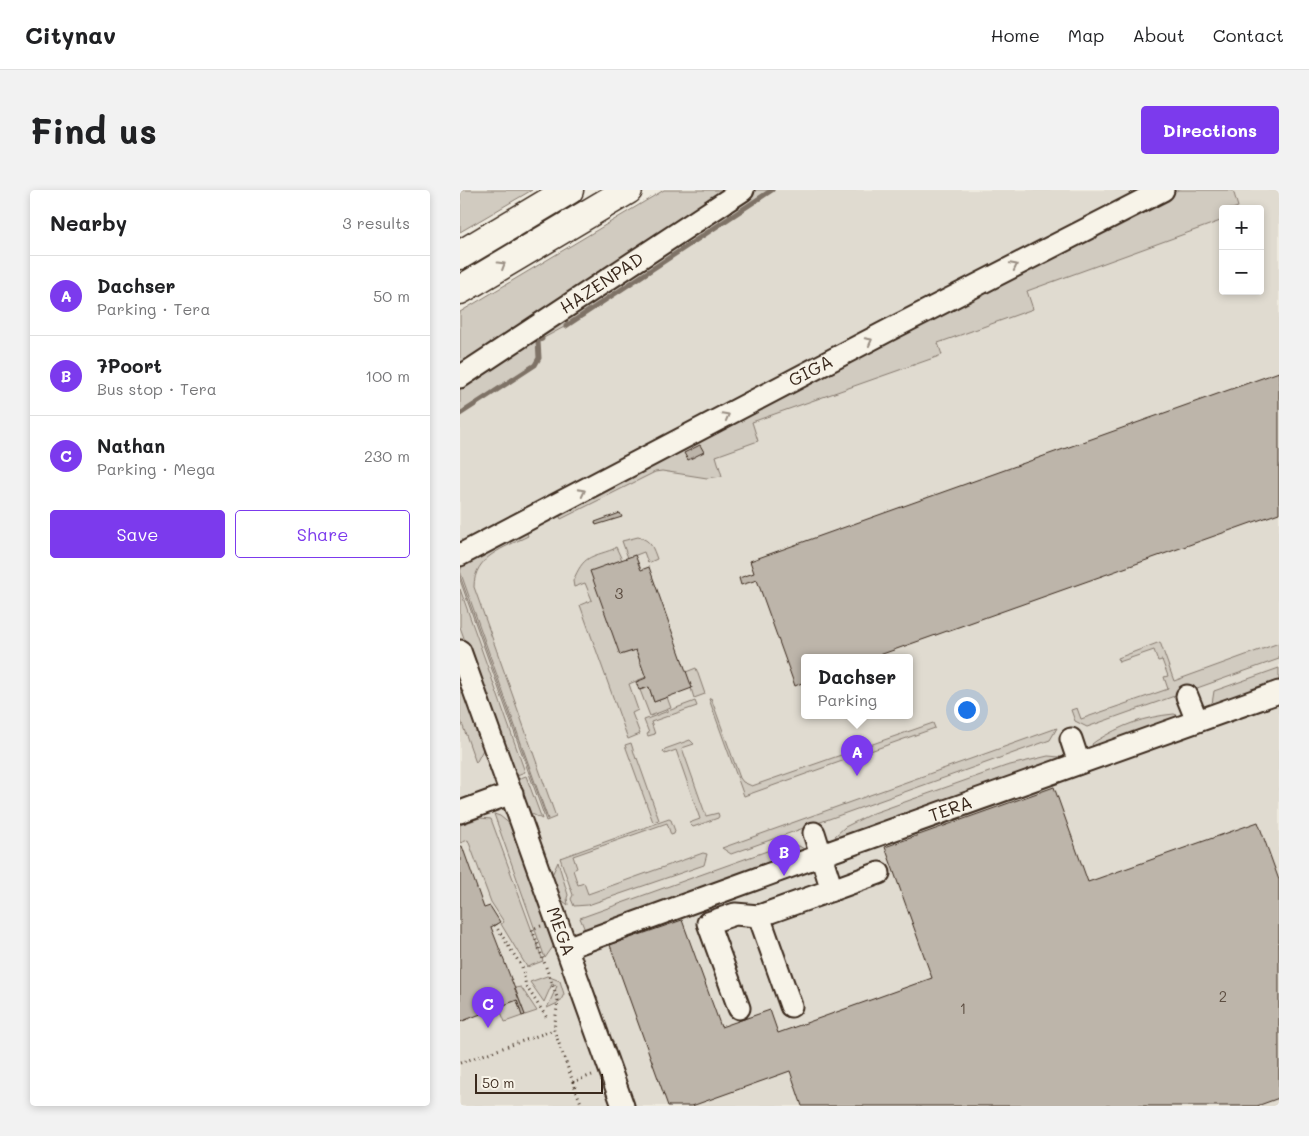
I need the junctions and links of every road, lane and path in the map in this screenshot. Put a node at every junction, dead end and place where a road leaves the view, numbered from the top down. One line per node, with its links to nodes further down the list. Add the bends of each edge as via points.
1 (569, 190): 5 (highway)
2 (628, 190): 6 (highway, one-way to 2)
3 (743, 190): 7 (street, HAZENPAD)
4 (1163, 190): 8 (street, GIGA, one-way to 4)
5 (460, 255)
6 (460, 290)
7 (460, 377)
8 (460, 554)
9 (460, 651): 15 (street, MEGA)
10 (1279, 692): 12 (street, TERA)
11 (1187, 696): 12 (street)
12 (1197, 721): 14 (street, TERA)
13 (1071, 738): 14 (street)
14 (1080, 763): 18 (street, TERA)
15 (512, 793): 16 (street); 22 (street, MEGA)
16 (460, 812)
17 (814, 833): 18 (street)
18 (822, 855): 20 (street); 24 (street, TERA)
19 (879, 873): 20 (street)
20 (832, 890): 21 (street)
21 (759, 916): 25 (street); 26 (street, via 735,914 708,923)
22 (556, 919): 24 (street, MEGA); 28 (path, via 532,929 558,1000)
23 (495, 925): 27 (path, via 522,967 526,986)
24 (566, 948): 30 (street, MEGA)
25 (791, 1006)
26 (739, 1008)
27 (547, 1018)
28 (554, 1030): 29 (path); 31 (path)
29 (460, 1063)
30 (609, 1070): 31 (path); 33 (street, MEGA)
31 (573, 1082): 32 (path)
32 (582, 1106)
33 (623, 1106)

